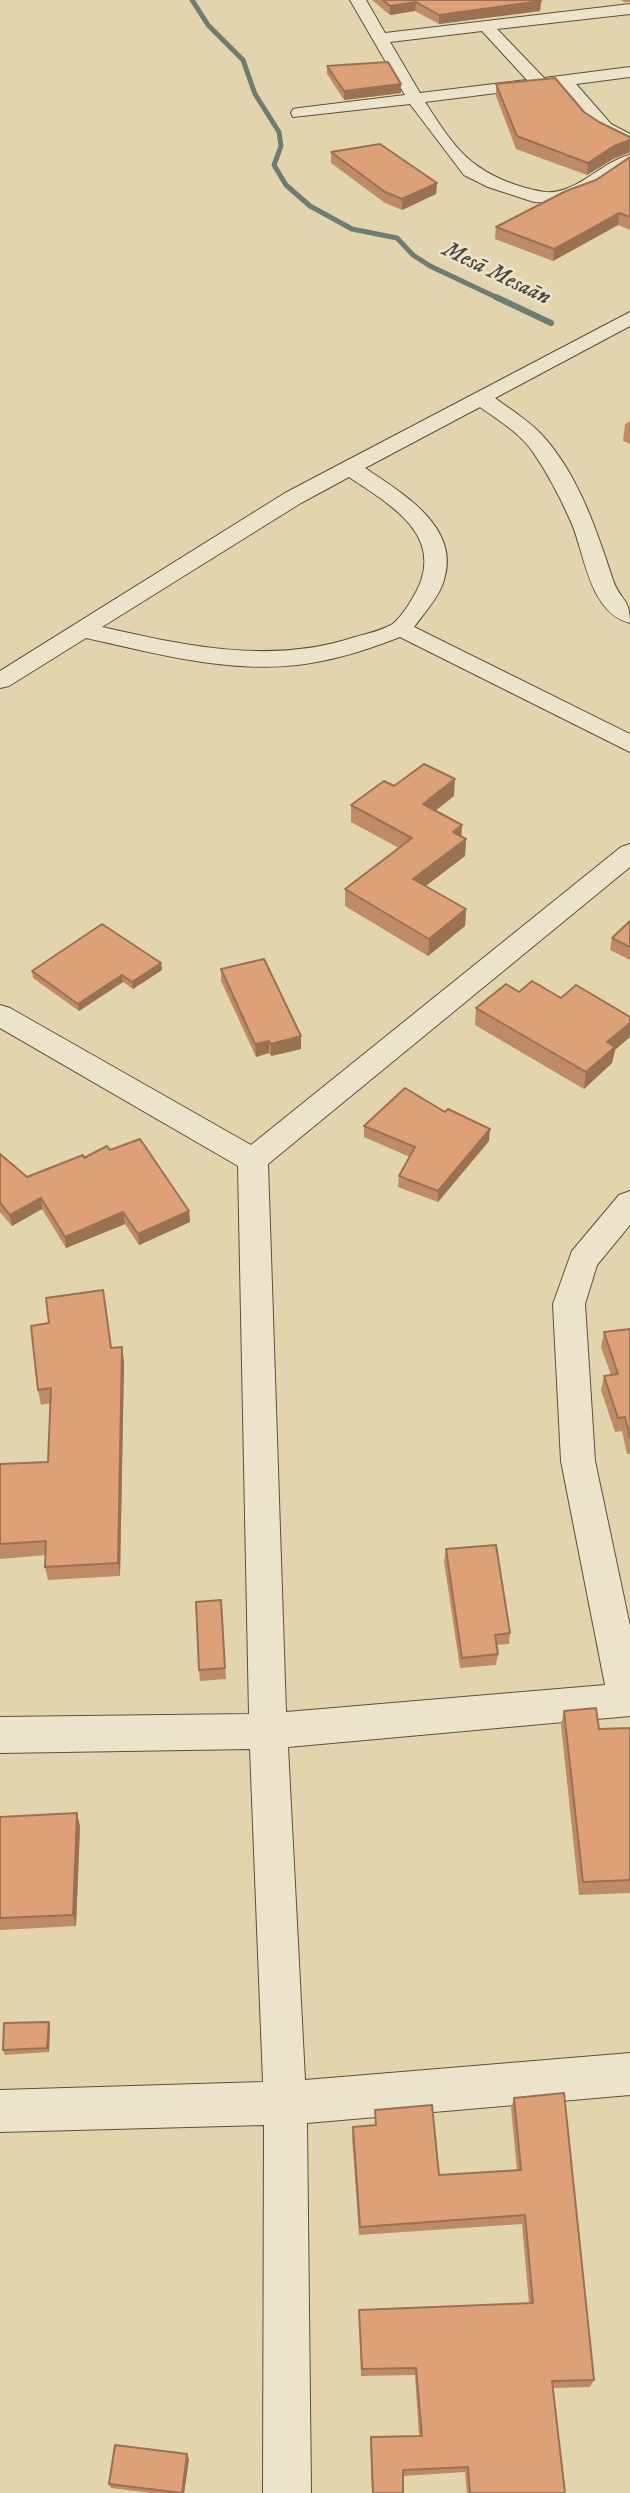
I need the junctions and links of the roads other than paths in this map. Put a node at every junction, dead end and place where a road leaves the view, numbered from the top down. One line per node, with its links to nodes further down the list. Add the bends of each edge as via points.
1 (358, 0): 6 (street)
2 (630, 9): 4 (street)
3 (505, 10): 4 (street)
4 (525, 20): 5 (street)
5 (485, 25): 6 (street); 9 (street)
6 (383, 38): 10 (street)
7 (630, 72): 8 (street)
8 (565, 81): 9 (street); 12 (street, via 605,128)
9 (541, 84): 10 (street)
10 (414, 100): 11 (street); 13 (street, via 470,172 540,198 565,197)
11 (299, 113)
12 (630, 141)
13 (630, 160)
14 (627, 324): 15 (street)
15 (481, 398): 16 (street); 17 (street, via 538,443 592,548 610,600)
16 (349, 467): 18 (street, via 424,523 435,548 434,578); 19 (street)
17 (630, 616)
18 (401, 629): 19 (street, via 353,647 283,659 231,658); 21 (street)
19 (83, 630): 20 (street)
20 (0, 681)
21 (630, 744)
22 (630, 853): 24 (street)
23 (0, 1015): 24 (street)
24 (253, 1160): 27 (street)
25 (630, 1203): 26 (street, via 583,1260 569,1304 579,1461)
26 (628, 1700): 27 (street)
27 (268, 1731): 28 (street); 30 (street)
28 (0, 1735)
29 (630, 2074): 30 (street)
30 (285, 2103): 31 (street); 32 (street)
31 (0, 2111)
32 (287, 2493)

